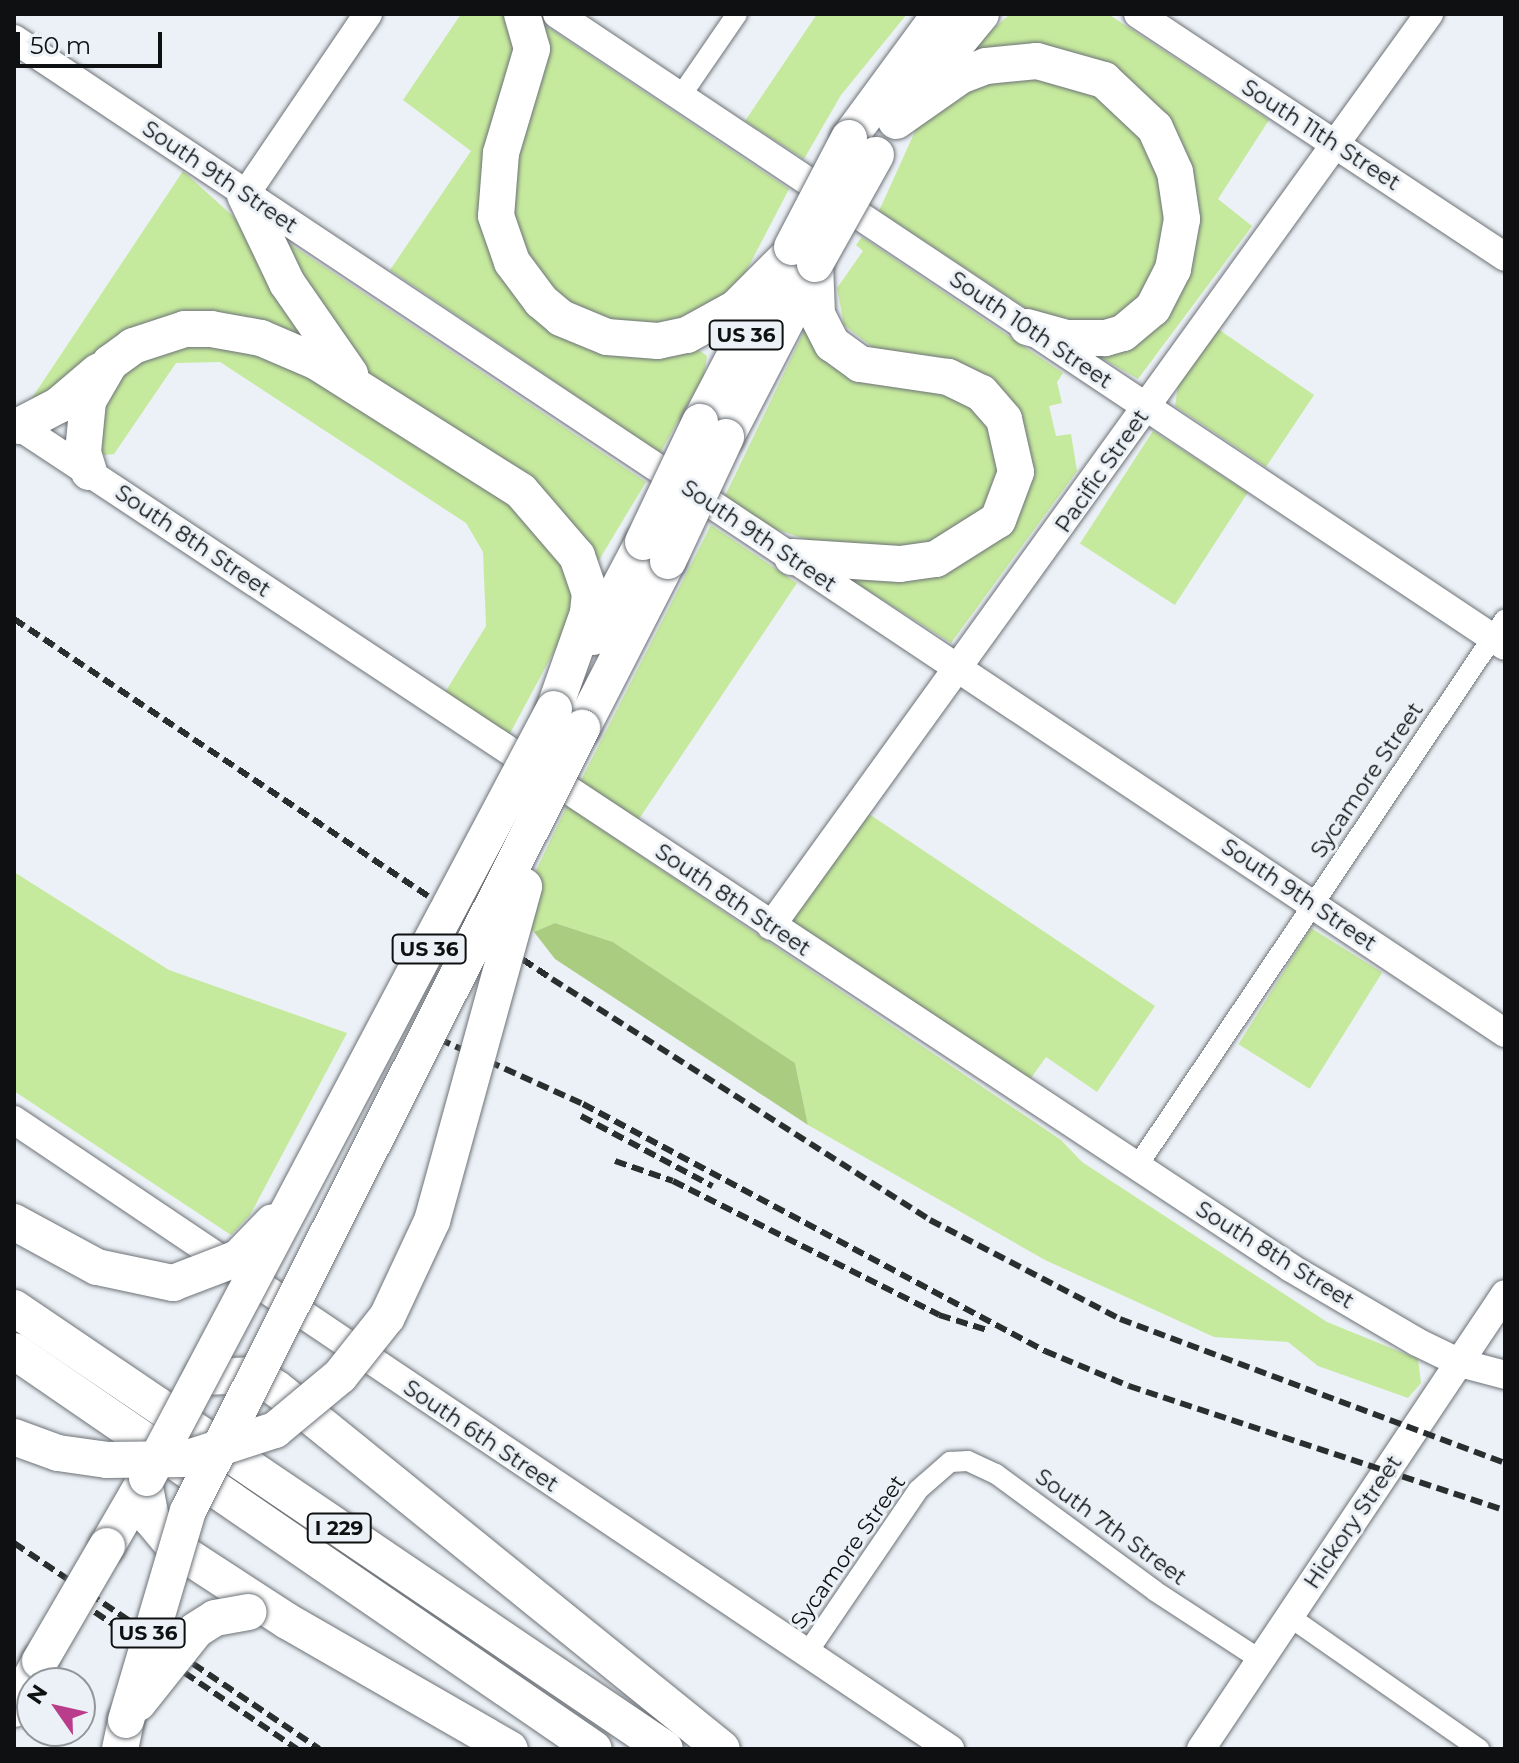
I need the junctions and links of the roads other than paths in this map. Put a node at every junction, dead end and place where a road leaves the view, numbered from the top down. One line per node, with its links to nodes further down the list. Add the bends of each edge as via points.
1 (368, 14): 14 (street)
2 (522, 14): 15 (highway, via 532,49 501,153 496,216 512,262 541,301 561,318 607,337 658,341 687,335 736,308)
3 (557, 14): 10 (street, South 10th Street)
4 (737, 14): 10 (street)
5 (940, 14): 13 (highway, US 36)
6 (981, 14): 11 (highway, US 36, via 953,42)
7 (1138, 14): 12 (street, South 11th Street)
8 (1429, 14): 12 (street, Pacific Street)
9 (14, 39): 14 (street, South 9th Street)
10 (680, 97): 17 (street, South 10th Street)
11 (896, 121): 13 (highway, US 36); 17 (highway, via 960,76 986,66 1037,61 1104,80 1155,128 1175,172 1182,219 1173,269 1153,308 1123,333 1105,338 1067,338)
12 (1335, 144): 16 (street, South 11th Street); 20 (street, Pacific Street)
13 (862, 146): 15 (highway, US 36, bridge)
14 (245, 195): 19 (highway, via 305,315); 23 (street, South 9th Street)
15 (797, 257): 23 (highway, via 832,344 860,364 948,377 981,393 1004,419 1016,472 998,520 936,559 900,564); 26 (highway, US 36, bridge, via 656,552)
16 (1505, 257)
17 (1027, 327): 20 (street, South 10th Street)
18 (110, 363): 19 (highway, via 158,336 185,329 236,331 286,347); 21 (highway, via 59,405); 22 (highway, via 83,422)
19 (369, 391): 26 (highway, via 521,491 577,556 590,593)
20 (1147, 408): 24 (street, South 10th Street); 25 (street, Pacific Street)
21 (16, 424): 22 (street, South 8th Street)
22 (89, 472): 28 (street, South 8th Street)
23 (792, 557): 25 (street, South 9th Street)
24 (1501, 635): 27 (street, Sycamore Street)
25 (958, 669): 27 (street, South 9th Street); 28 (street, Pacific Street)
26 (568, 718): 32 (highway, US 36, bridge); 38 (highway, US 36, bridge); 41 (highway, bridge, via 432,1221 413,1270 368,1344 319,1398 275,1430 193,1456 107,1460 58,1453)
27 (1312, 904): 29 (street, South 9th Street); 31 (street, Sycamore Street)
28 (771, 926): 31 (street, South 8th Street)
29 (1505, 1033)
30 (14, 1120): 47 (street, South 6th Street)
31 (1136, 1168): 37 (street, South 8th Street, via 1304,1275)
32 (305, 1189): 33 (highway, bridge, via 238,1258 208,1275 173,1283 97,1267); 40 (highway, US 36, bridge)
33 (14, 1222)
34 (1505, 1294): 37 (street, Hickory Street)
35 (14, 1308): 53 (highway, I 229)
36 (14, 1351): 52 (highway, I 229)
37 (1460, 1363): 39 (street, South 8th Street); 46 (street, Hickory Street)
38 (256, 1375): 40 (highway); 44 (highway, US 36, bridge); 54 (highway)
39 (1505, 1375)
40 (203, 1377): 43 (highway, US 36, bridge)
41 (14, 1437)
42 (929, 1478): 47 (street, Sycamore Street); 48 (street, South 7th Street, via 950,1462 968,1461 996,1474 1155,1591)
43 (144, 1482): 44 (highway, via 151,1519); 49 (highway, US 36, bridge)
44 (175, 1548): 45 (highway); 50 (highway, US 36, bridge)
45 (249, 1604): 50 (highway, bridge, via 215,1618 177,1647); 51 (highway)
46 (1290, 1617): 48 (street, Hickory Street); 57 (street)
47 (807, 1653): 55 (street, South 6th Street)
48 (1261, 1660): 56 (street, Hickory Street)
49 (36, 1667)
50 (123, 1735)
51 (510, 1749)
52 (594, 1749)
53 (665, 1749)
54 (722, 1749)
55 (950, 1749)
56 (1201, 1749)
57 (1479, 1749)

